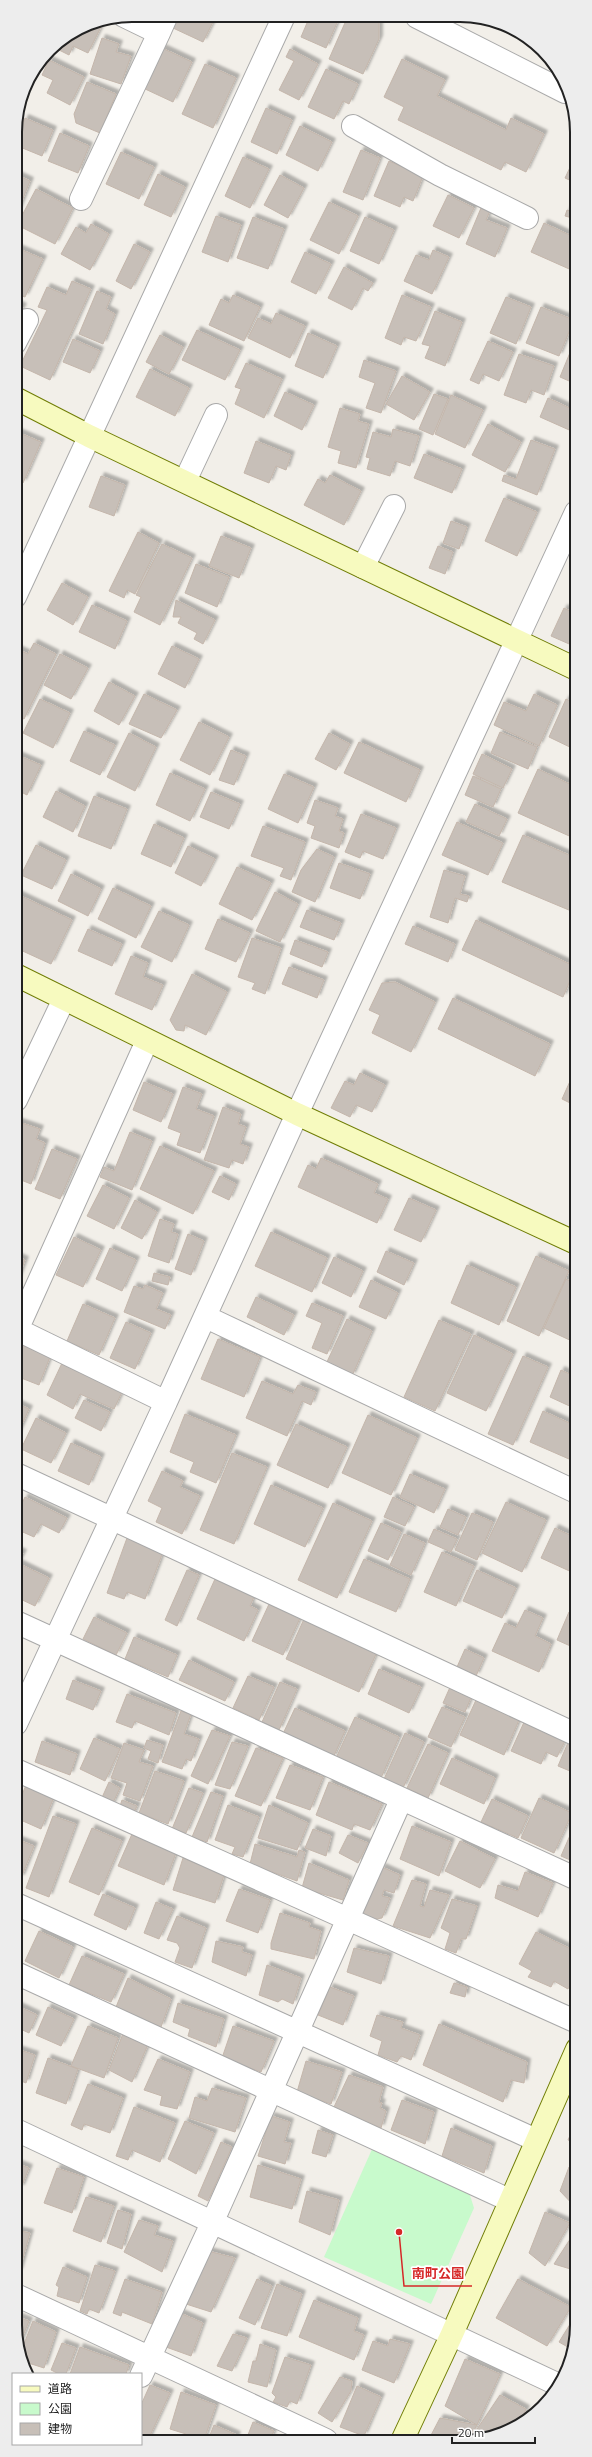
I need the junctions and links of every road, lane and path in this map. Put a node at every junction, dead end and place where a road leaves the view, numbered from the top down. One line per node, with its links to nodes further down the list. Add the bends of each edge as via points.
1 (281, 22): 12 (street)
2 (427, 22): 4 (street)
3 (163, 24): 6 (street)
4 (562, 90)
5 (353, 126): 7 (street, via 440,175)
6 (81, 199)
7 (527, 218)
8 (27, 320): 9 (street)
9 (22, 330)
10 (22, 402): 12 (street)
11 (216, 414): 13 (street)
12 (89, 436): 13 (street); 17 (street)
13 (185, 481): 16 (street)
14 (394, 506): 16 (street)
15 (570, 525): 18 (street)
16 (363, 567): 18 (street)
17 (22, 582)
18 (516, 641): 19 (street); 24 (street)
19 (570, 666)
20 (22, 978): 21 (street)
21 (64, 999): 22 (street); 23 (street)
22 (147, 1041): 24 (street); 26 (street)
23 (22, 1087)
24 (297, 1114): 25 (street); 27 (street)
25 (570, 1240)
26 (22, 1317)
27 (206, 1317): 29 (street); 31 (street)
28 (22, 1333): 29 (street)
29 (166, 1402): 32 (street)
30 (22, 1477): 32 (street)
31 (570, 1489)
32 (111, 1518): 34 (street); 36 (street)
33 (22, 1625): 34 (street)
34 (54, 1642): 35 (street); 38 (street)
35 (22, 1711)
36 (570, 1732)
37 (22, 1773): 41 (street)
38 (401, 1800): 39 (street); 41 (street)
39 (570, 1876)
40 (22, 1907): 44 (street)
41 (347, 1919): 43 (street); 44 (street)
42 (22, 1976): 46 (street)
43 (570, 2019)
44 (297, 2032): 46 (street); 48 (street)
45 (570, 2065): 48 (street)
46 (271, 2090): 49 (street); 50 (street)
47 (22, 2133): 50 (street)
48 (536, 2140): 49 (street)
49 (509, 2200): 52 (street)
50 (212, 2223): 52 (street); 53 (street)
51 (22, 2298): 53 (street)
52 (452, 2334): 54 (street); 56 (street)
53 (145, 2367): 55 (street)
54 (553, 2382)
55 (314, 2435)
56 (405, 2435)

